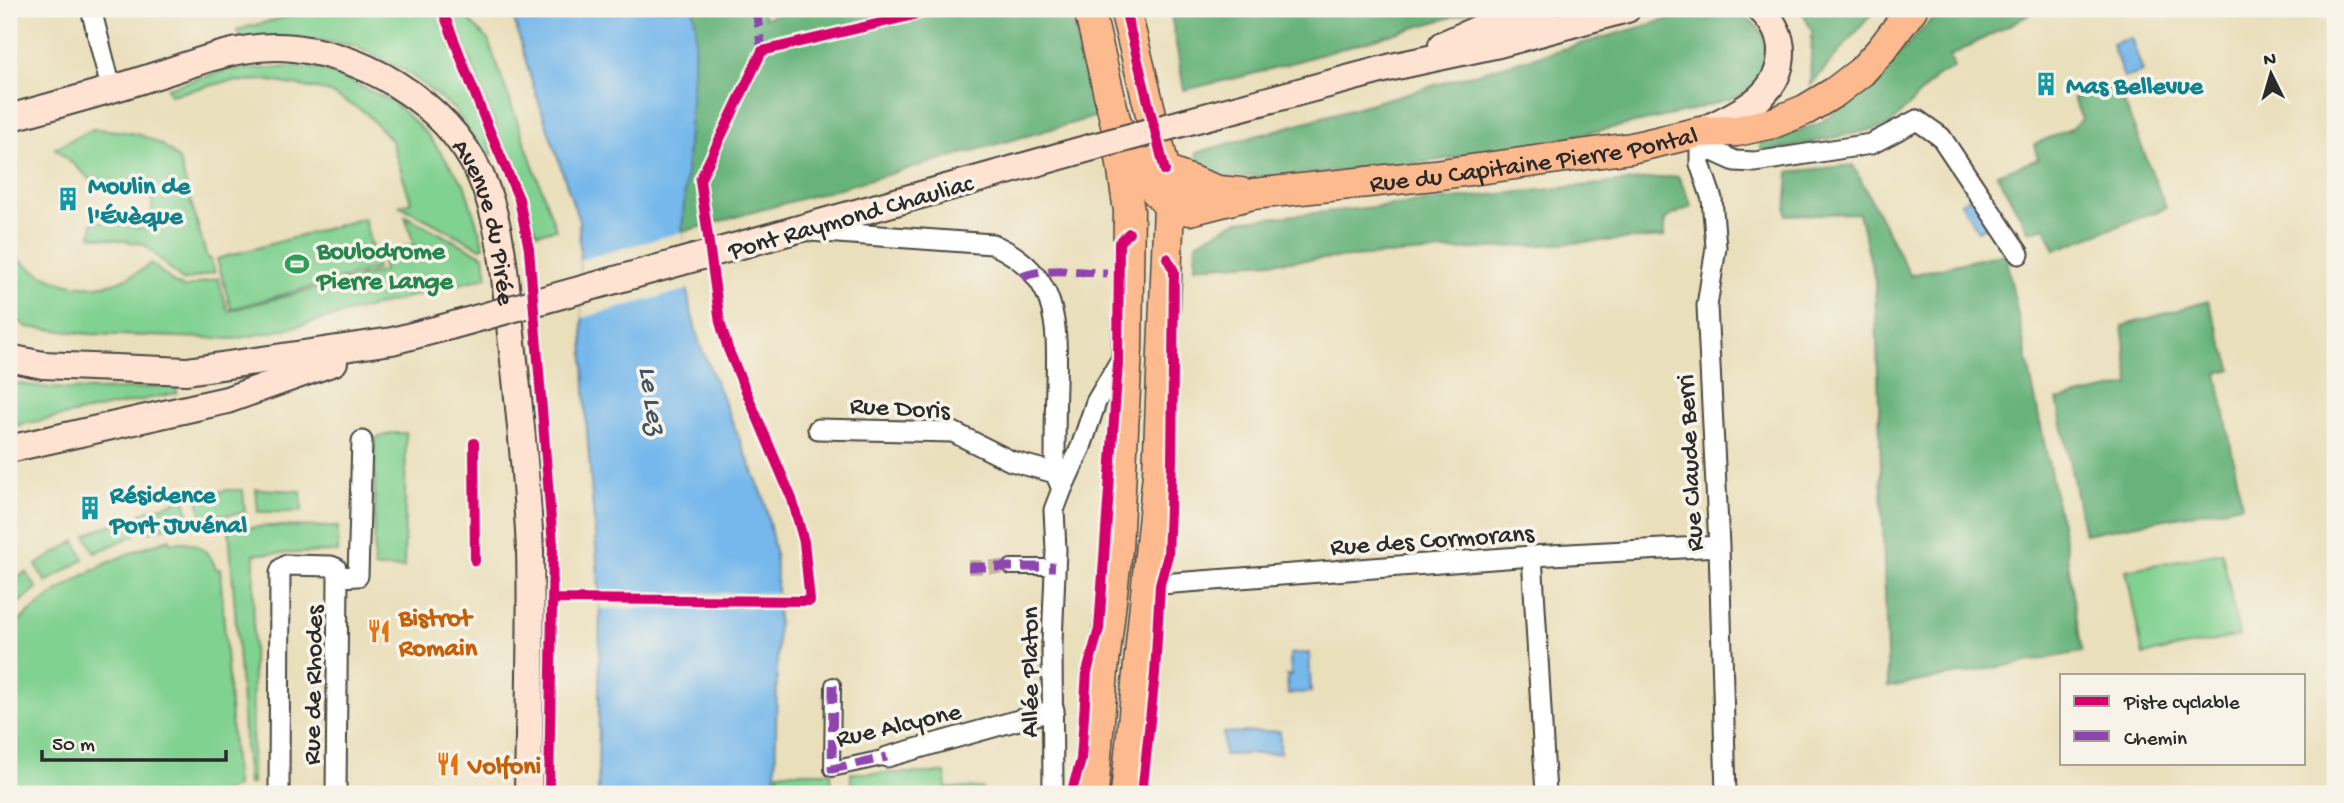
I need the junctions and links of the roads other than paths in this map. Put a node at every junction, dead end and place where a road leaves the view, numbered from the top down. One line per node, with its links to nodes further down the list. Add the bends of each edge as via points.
1 (91, 9): 9 (street)
2 (1089, 9): 11 (main road)
3 (1125, 9): 13 (main road)
4 (1545, 9): 8 (main road, via 1483,27)
5 (1627, 9): 8 (main road)
6 (1760, 9): 12 (main road, via 1777,31 1781,52 1778,74 1769,91 1752,105)
7 (1912, 9): 12 (main road, via 1861,72 1805,110 1737,131)
8 (1392, 67): 16 (main road, Pont Raymond Chauliac, bridge)
9 (111, 88): 10 (main road, Avenue du Pirée); 36 (main road, Avenue du Pirée, via 217,55 265,47 293,48 354,62 384,76 421,102 464,149 485,187 499,235 516,375 529,548)
10 (9, 118)
11 (1116, 124): 15 (main road, via 1149,182); 19 (main road, via 1129,211)
12 (1700, 132): 14 (main road, Rue du Capitaine Pierre Pontal, via 1631,148 1473,170); 17 (street, Rue du Capitaine Pierre Pontal, via 1715,152 1735,161 1755,162 1871,145 1917,120 1941,137); 25 (street, Rue Claude Berri, via 1700,164 1712,199 1716,247 1707,306)
13 (1165, 171): 14 (main road, Rue du Capitaine Pierre Pontal, via 1218,191); 15 (main road)
14 (1253, 194): 15 (main road, Rue du Capitaine Pierre Pontal, via 1191,210)
15 (1169, 206): 30 (main road)
16 (795, 230): 18 (main road, Pont Raymond Chauliac, bridge); 24 (street, via 992,244 1014,253 1034,272 1056,319)
17 (2019, 254)
18 (392, 341): 20 (main road, via 187,371 43,365); 23 (main road, via 227,400)
19 (1127, 349): 24 (street, via 1096,402 1081,447); 38 (main road, via 1117,549)
20 (9, 358)
21 (818, 429): 24 (street, Rue Doris, via 953,432)
22 (362, 440): 29 (street, Rue de Rhodes)
23 (9, 449)
24 (1059, 481): 27 (street, Allée Platon, via 1054,510)
25 (1719, 546): 26 (street, Rue des Cormorans); 41 (street, Rue Claude Berri)
26 (1532, 556): 30 (street, Rue des Cormorans); 40 (street)
27 (1056, 559): 28 (street); 32 (street, Allée Platon)
28 (1011, 567)
29 (348, 577): 34 (street, Rue de Rhodes, via 331,566 287,565 280,573); 35 (street, Rue de Rhodes)
30 (1148, 585): 39 (main road)
31 (833, 685): 33 (street, Rue Alcyone, via 832,769)
32 (1054, 710): 33 (street, Rue Alcyone); 37 (street, Allée Platon)
33 (887, 757)
34 (279, 794)
35 (336, 794)
36 (528, 794)
37 (1053, 794)
38 (1093, 794)
39 (1126, 794)
40 (1546, 794)
41 (1726, 794)

